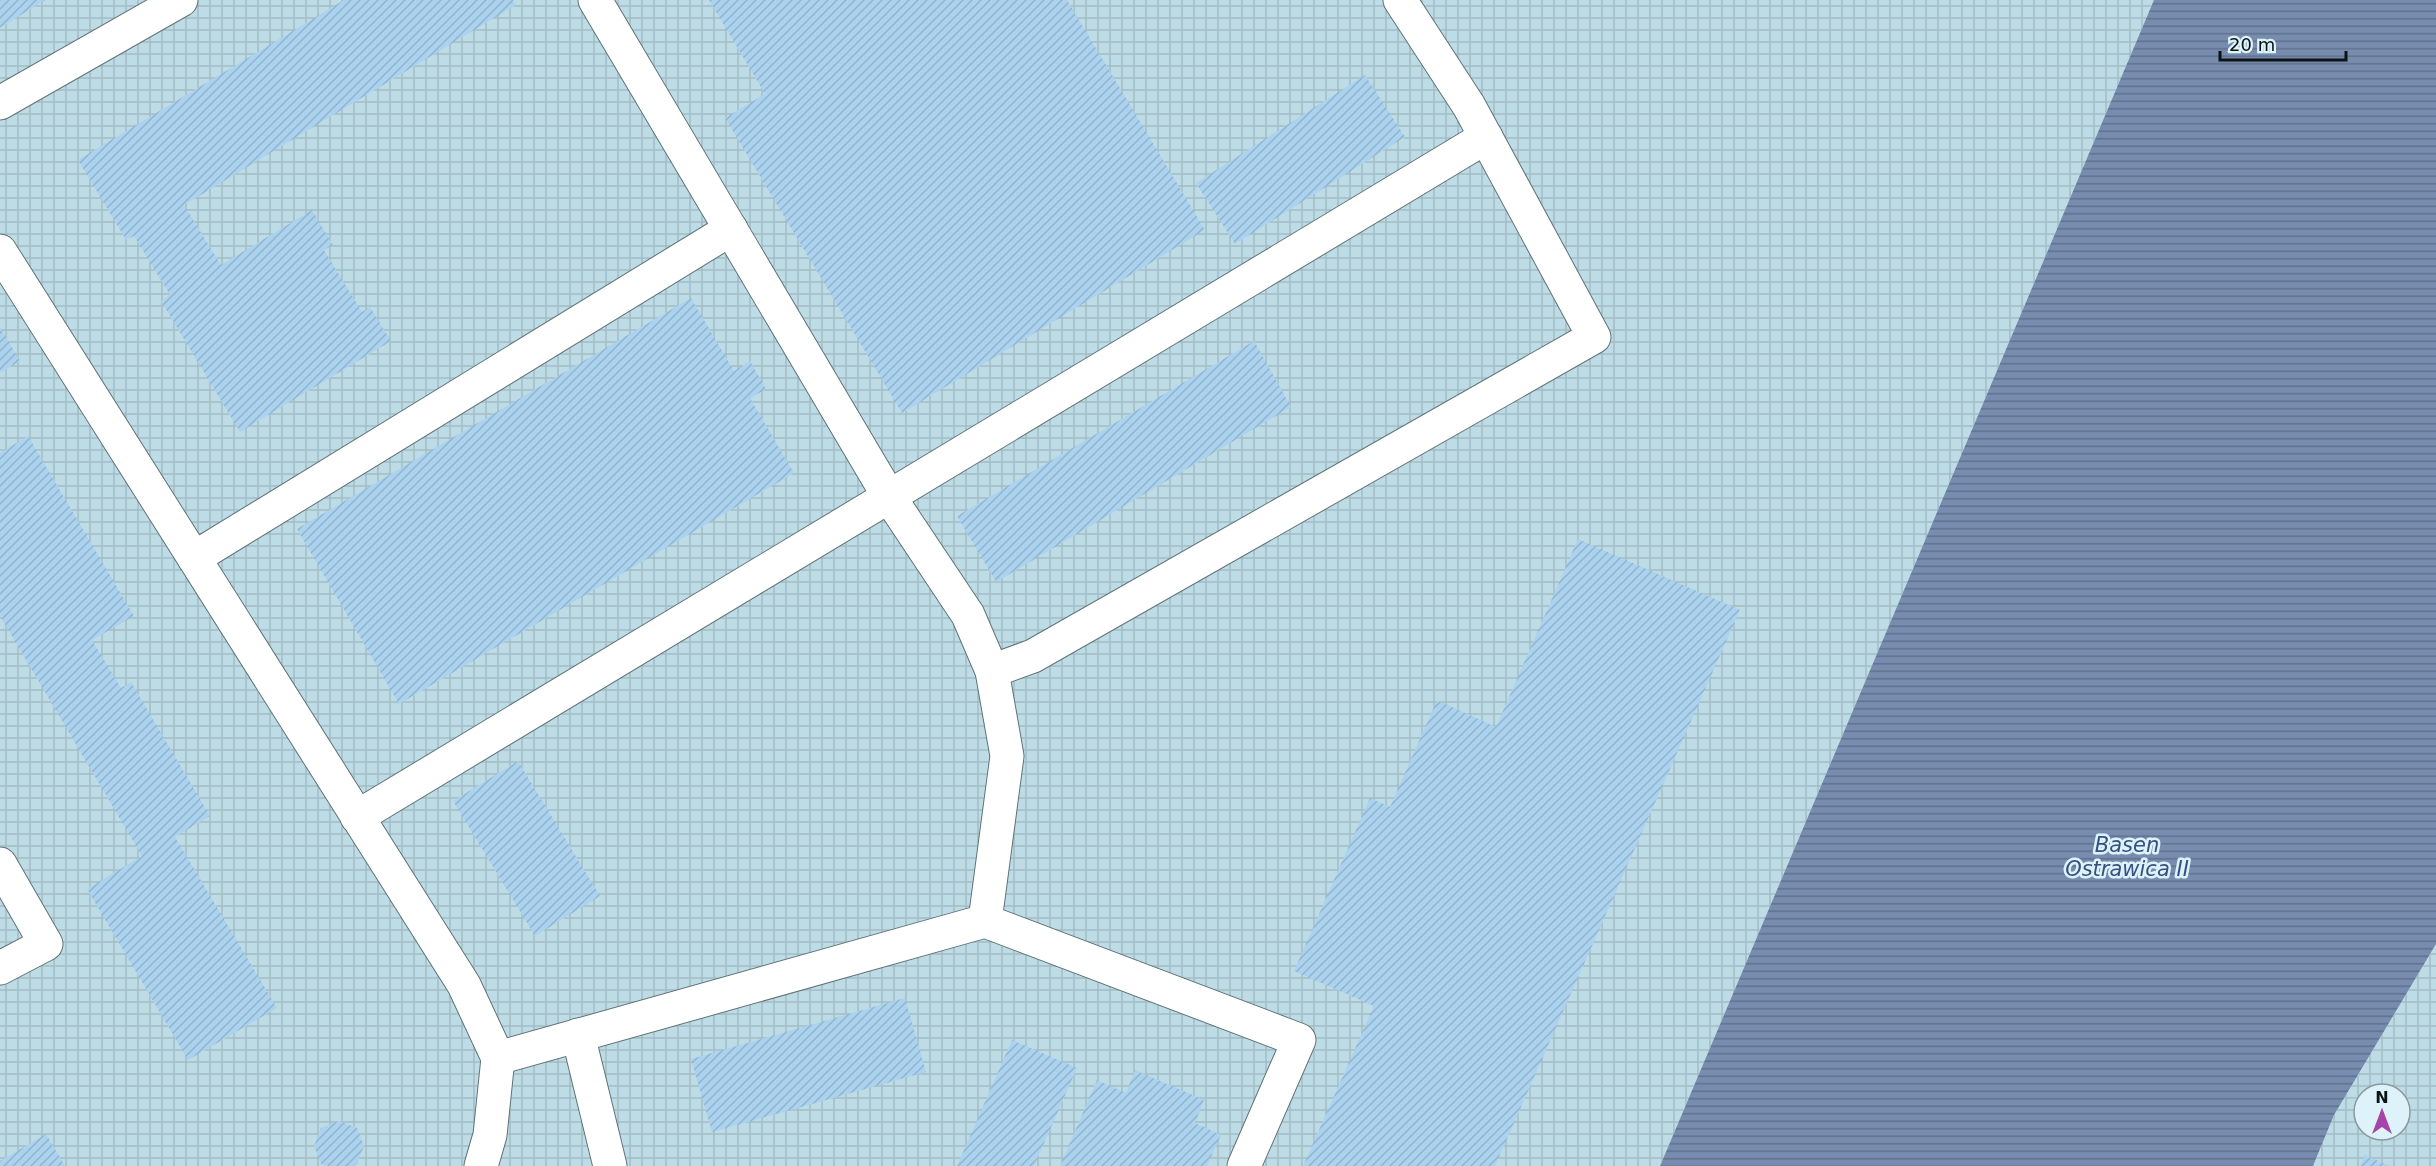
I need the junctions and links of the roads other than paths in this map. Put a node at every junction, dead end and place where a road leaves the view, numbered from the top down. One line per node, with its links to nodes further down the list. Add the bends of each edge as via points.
1 (182, 0): 4 (lane)
2 (595, 0): 6 (lane)
3 (1400, 0): 5 (lane)
4 (0, 103)
5 (1486, 137): 8 (lane); 10 (lane, via 1594,338 1033,656)
6 (731, 229): 8 (lane); 9 (lane)
7 (0, 251): 9 (lane)
8 (888, 495): 10 (lane, via 968,615); 11 (lane)
9 (194, 558): 11 (lane)
10 (992, 672): 13 (lane, via 1007,756)
11 (357, 817): 16 (lane, via 464,985)
12 (0, 864): 14 (lane, via 45,944)
13 (985, 921): 15 (lane); 19 (lane, via 1299,1040)
14 (0, 968)
15 (578, 1035): 16 (lane); 18 (lane)
16 (498, 1058): 17 (lane, via 490,1135)
17 (481, 1166)
18 (610, 1166)
19 (1244, 1166)

